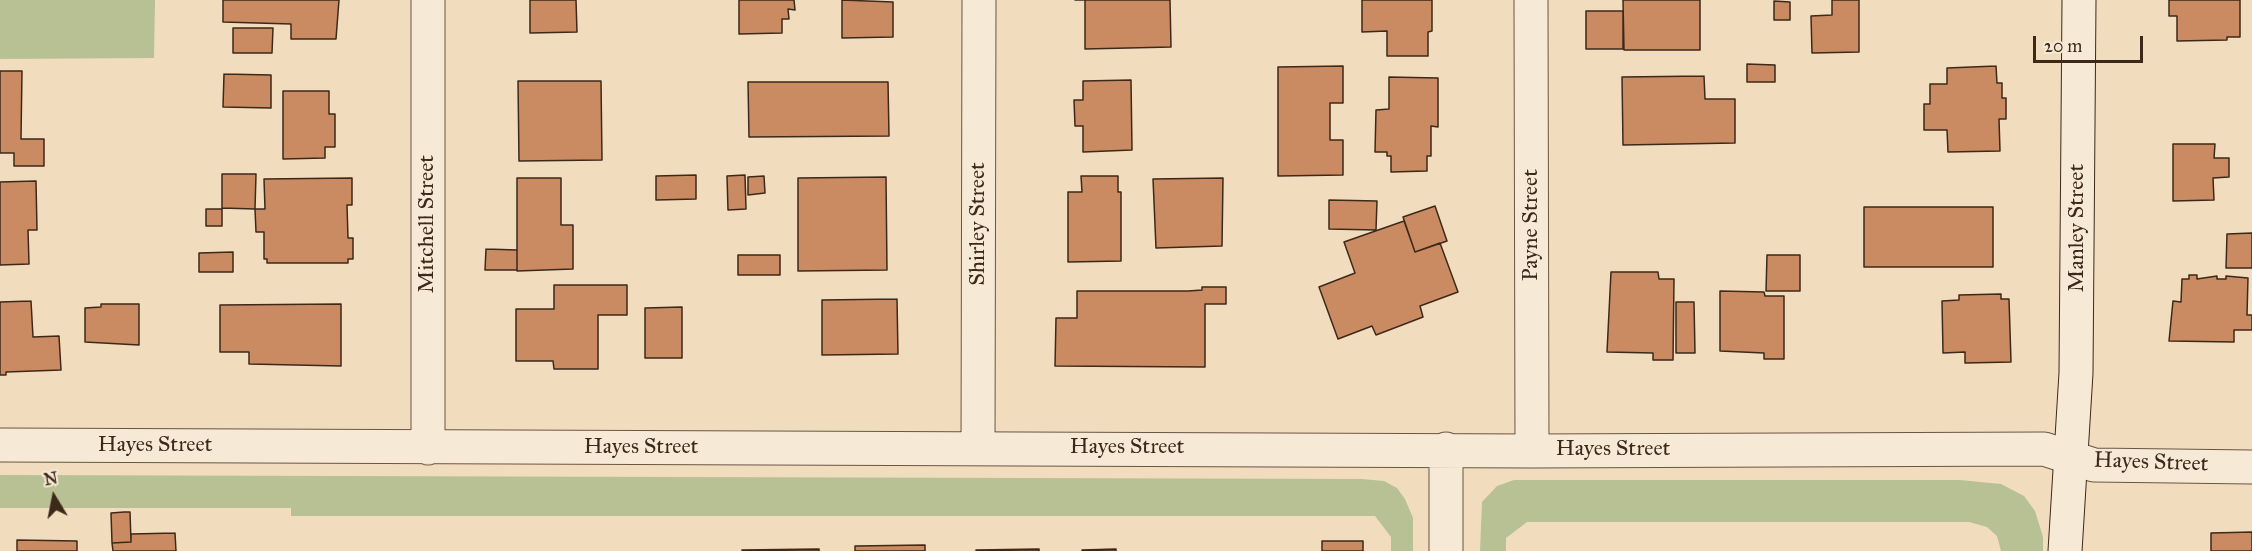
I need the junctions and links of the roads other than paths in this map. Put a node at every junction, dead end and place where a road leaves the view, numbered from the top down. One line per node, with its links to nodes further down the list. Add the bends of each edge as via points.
1 (428, 0): 7 (street, Mitchell Street)
2 (980, 0): 6 (street, Shirley Street)
3 (1531, 0): 9 (street, Payne Street)
4 (2079, 0): 10 (street, Manley Street, via 2076,373)
5 (0, 445): 7 (street, Hayes Street)
6 (978, 447): 7 (street, Hayes Street); 8 (street, Hayes Street)
7 (428, 448)
8 (1446, 449): 9 (street, Hayes Street); 12 (street)
9 (1532, 451): 10 (street, Hayes Street, via 2044,449)
10 (2069, 456): 11 (street, Hayes Street, via 2094,465); 13 (street, Manley Street)
11 (2252, 466)
12 (1446, 551)
13 (2065, 551)

